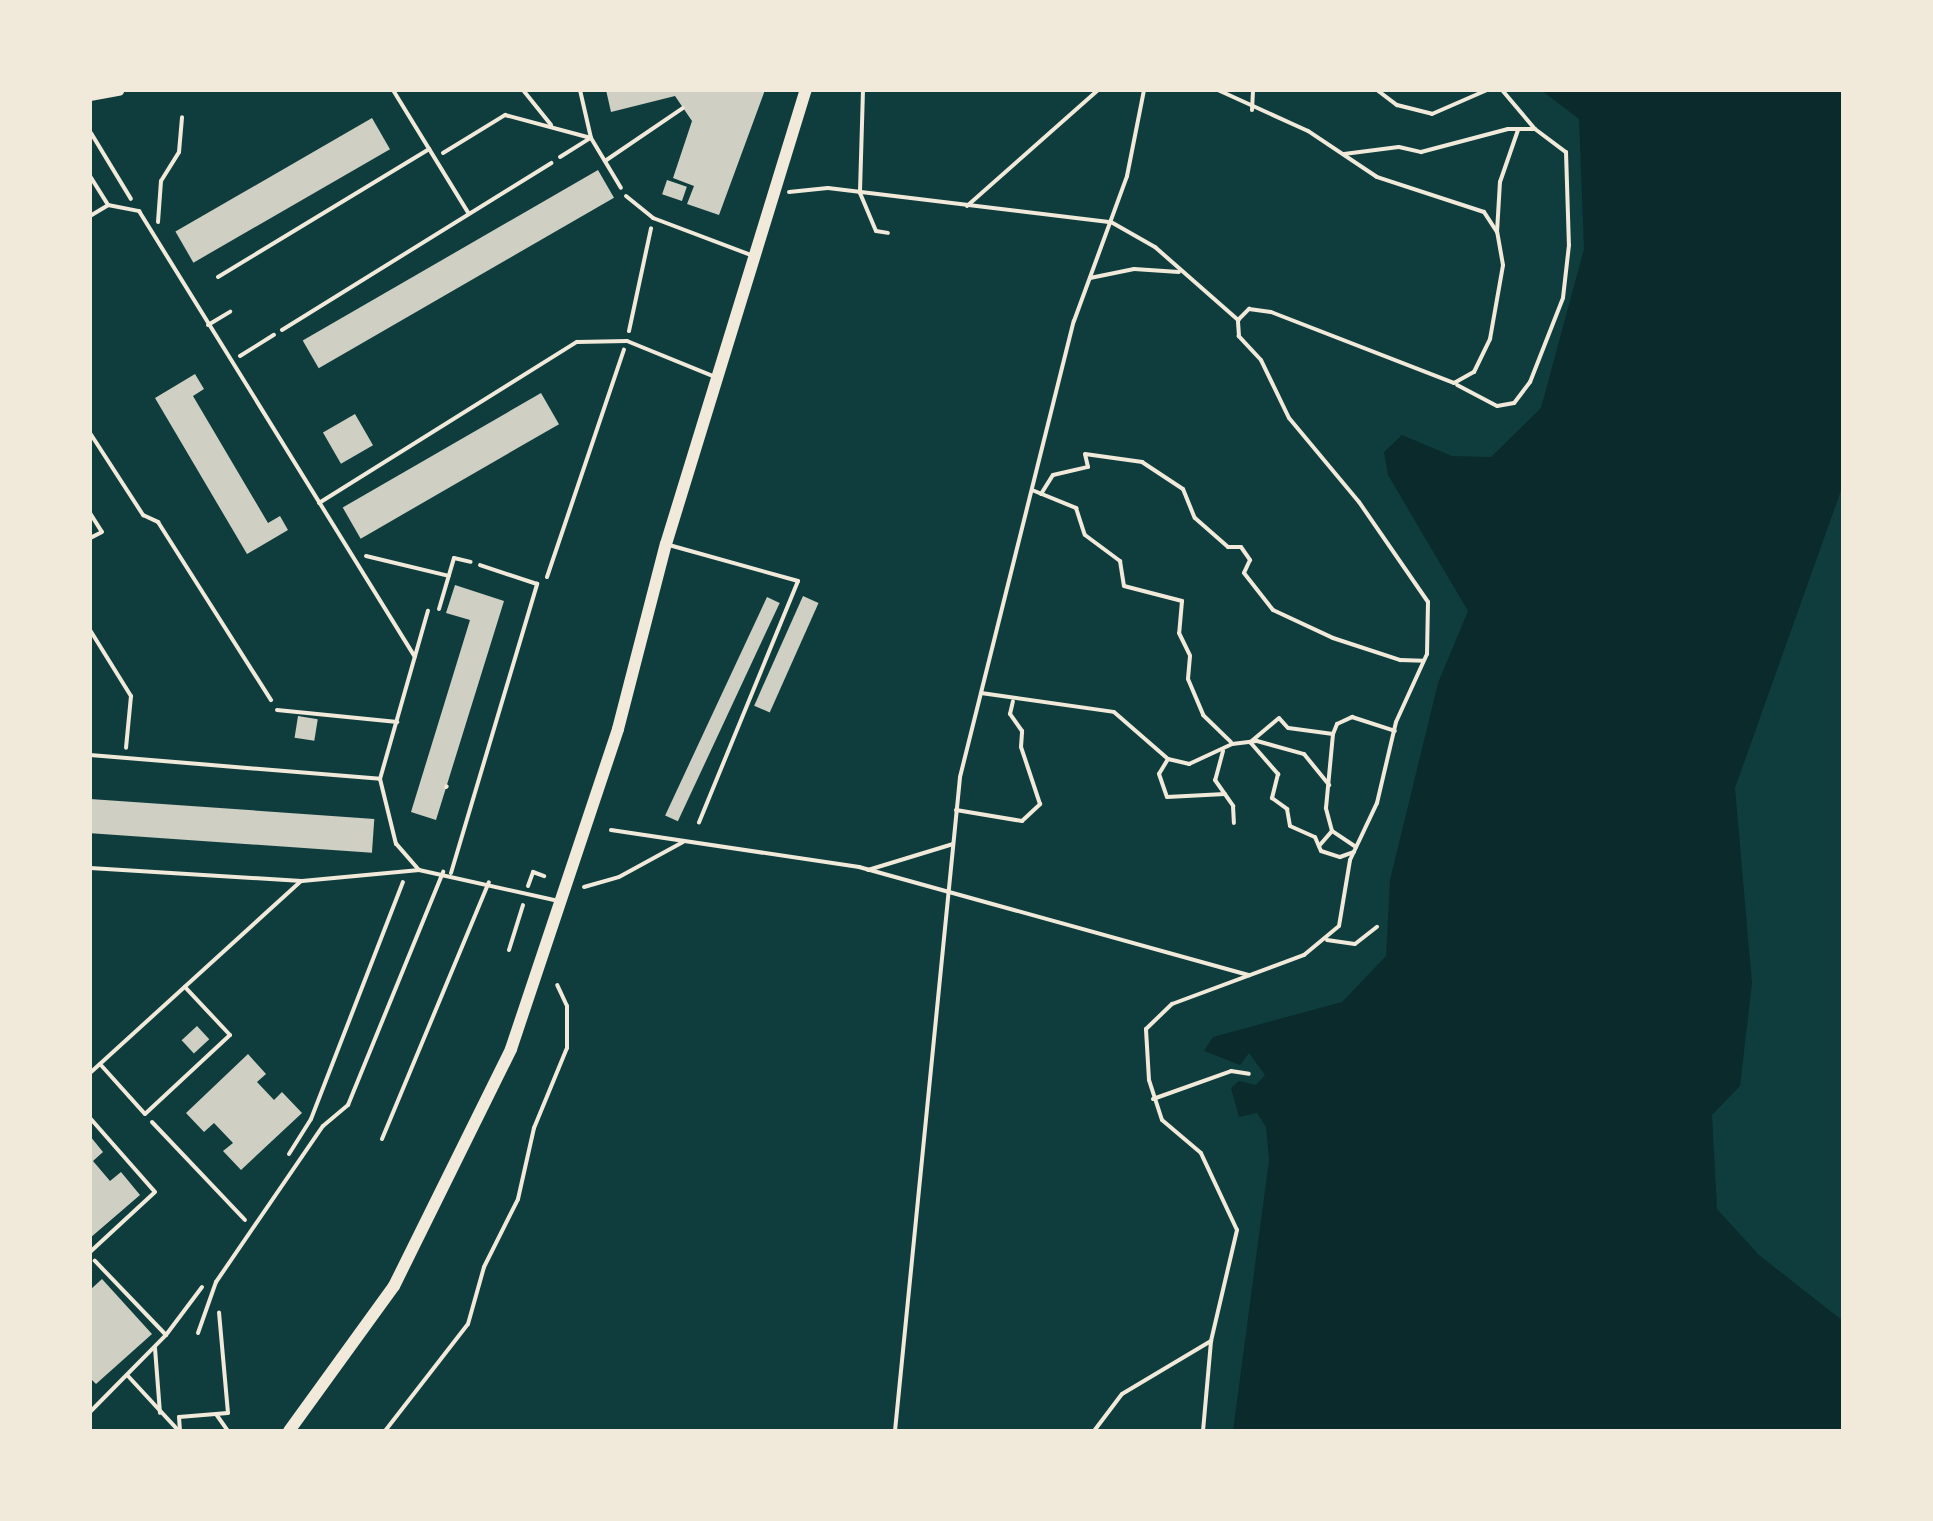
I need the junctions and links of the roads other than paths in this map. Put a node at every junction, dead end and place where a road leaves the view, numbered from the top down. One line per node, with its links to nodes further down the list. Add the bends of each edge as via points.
1 (119, 90): 4 (main road)
2 (393, 90): 5 (lane)
3 (806, 90): 12 (main road)
4 (90, 95)
5 (429, 149): 10 (lane); 13 (lane)
6 (552, 162): 10 (lane)
7 (90, 176): 9 (lane)
8 (626, 196): 12 (lane, via 653,218)
9 (108, 205): 11 (lane); 15 (lane, via 139,211)
10 (469, 214): 16 (lane)
11 (90, 216)
12 (756, 257): 17 (main road)
13 (218, 277)
14 (230, 312): 15 (lane)
15 (208, 325): 18 (lane)
16 (282, 330)
17 (715, 377): 18 (lane, via 627,342 577,342); 21 (main road)
18 (319, 502): 24 (lane)
19 (90, 513): 20 (lane, via 102,532)
20 (90, 538)
21 (666, 544): 29 (lane, via 798,580); 36 (main road)
22 (480, 565): 33 (lane, via 537,584)
23 (428, 611): 24 (lane)
24 (415, 657): 26 (lane)
25 (277, 710): 26 (lane)
26 (397, 722): 28 (lane)
27 (90, 755): 28 (lane)
28 (380, 779): 31 (lane, via 396,844)
29 (698, 822)
30 (90, 868): 34 (lane)
31 (419, 870): 32 (lane); 34 (lane)
32 (443, 872): 33 (lane); 43 (lane, via 348,1105 323,1126 216,1282)
33 (451, 874): 35 (lane)
34 (302, 882): 37 (lane)
35 (489, 882): 36 (lane); 41 (lane)
36 (564, 902): 44 (main road, via 511,1049 438,1204 361,1338)
37 (185, 986): 38 (lane); 38 (lane, via 230,1035 145,1114)
38 (100, 1064): 39 (lane)
39 (90, 1073)
40 (90, 1118): 42 (lane, via 156,1192)
41 (382, 1139)
42 (90, 1254)
43 (198, 1334)
44 (288, 1431)

